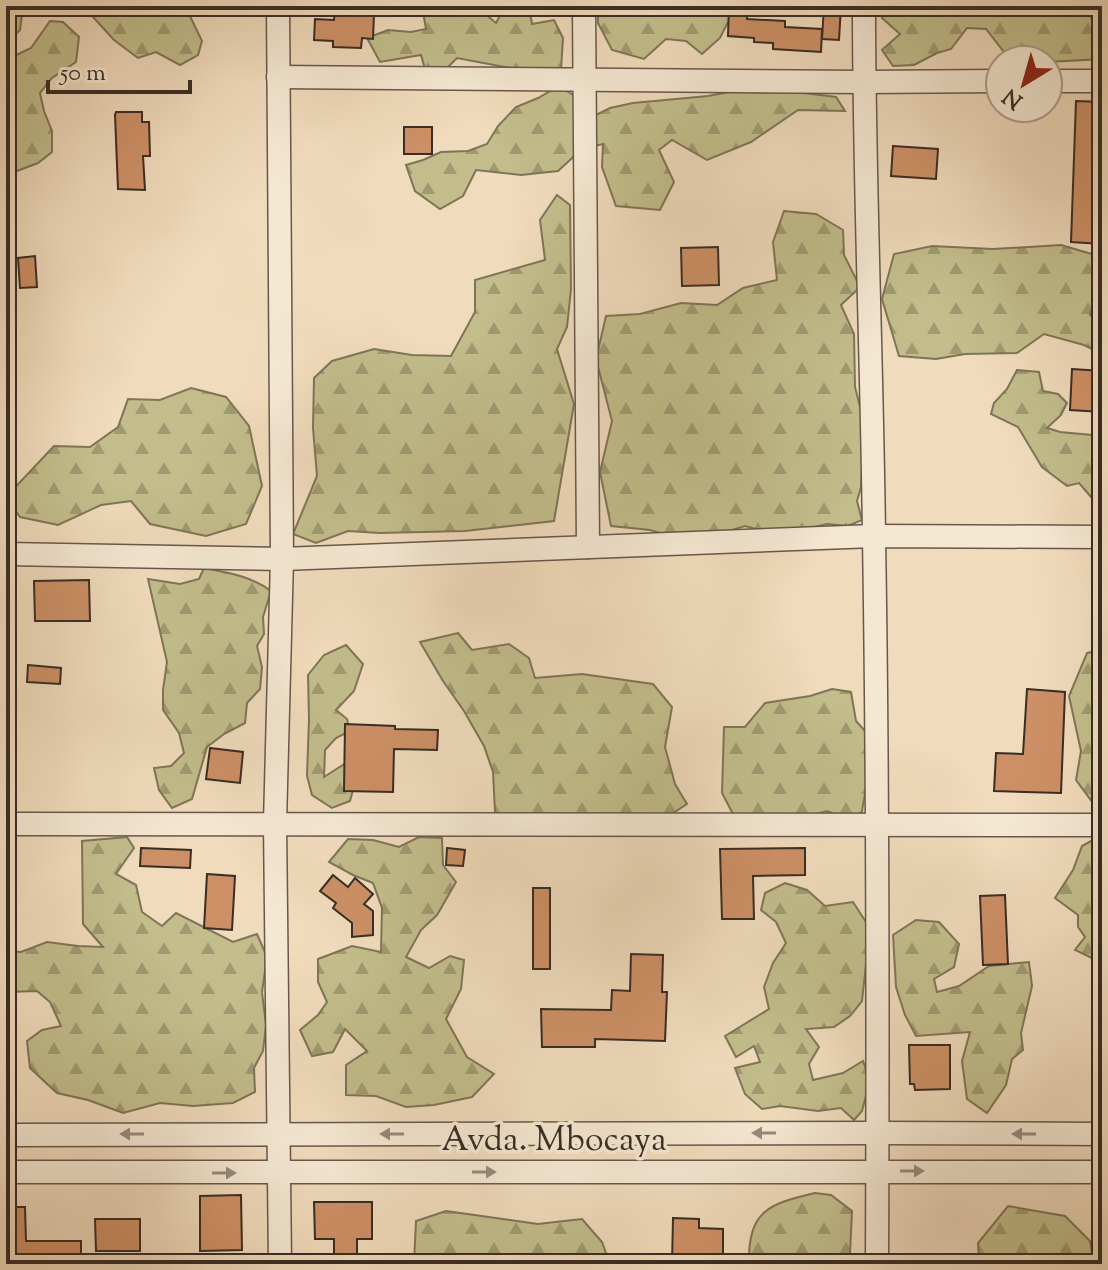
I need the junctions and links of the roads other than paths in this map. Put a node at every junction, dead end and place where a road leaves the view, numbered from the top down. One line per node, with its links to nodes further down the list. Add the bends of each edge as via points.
1 (278, 6): 4 (street)
2 (584, 6): 5 (street)
3 (864, 6): 9 (street)
4 (278, 77): 5 (street); 14 (street)
5 (585, 80): 9 (street); 12 (street)
6 (984, 81): 9 (street)
7 (1064, 81): 8 (street)
8 (1102, 81)
9 (864, 82): 10 (street)
10 (874, 536): 11 (street); 12 (street); 17 (street)
11 (1102, 537)
12 (588, 547): 14 (street)
13 (6, 554): 14 (street)
14 (282, 559): 15 (street)
15 (275, 823): 16 (street); 17 (street); 20 (street)
16 (6, 824)
17 (877, 824): 18 (street); 19 (street)
18 (1102, 825)
19 (879, 1133): 20 (street, one-way to 20); 21 (street, one-way to 19); 23 (street)
20 (280, 1134): 22 (street, one-way to 22); 26 (street)
21 (1102, 1134)
22 (6, 1135)
23 (878, 1171): 25 (street, Avda. Mbocaya, one-way to 25); 26 (street, Avda. Mbocaya, one-way to 23); 28 (street)
24 (6, 1172): 26 (street, Avda. Mbocaya, one-way to 26)
25 (1102, 1172)
26 (279, 1173): 27 (street)
27 (280, 1264)
28 (877, 1264)

